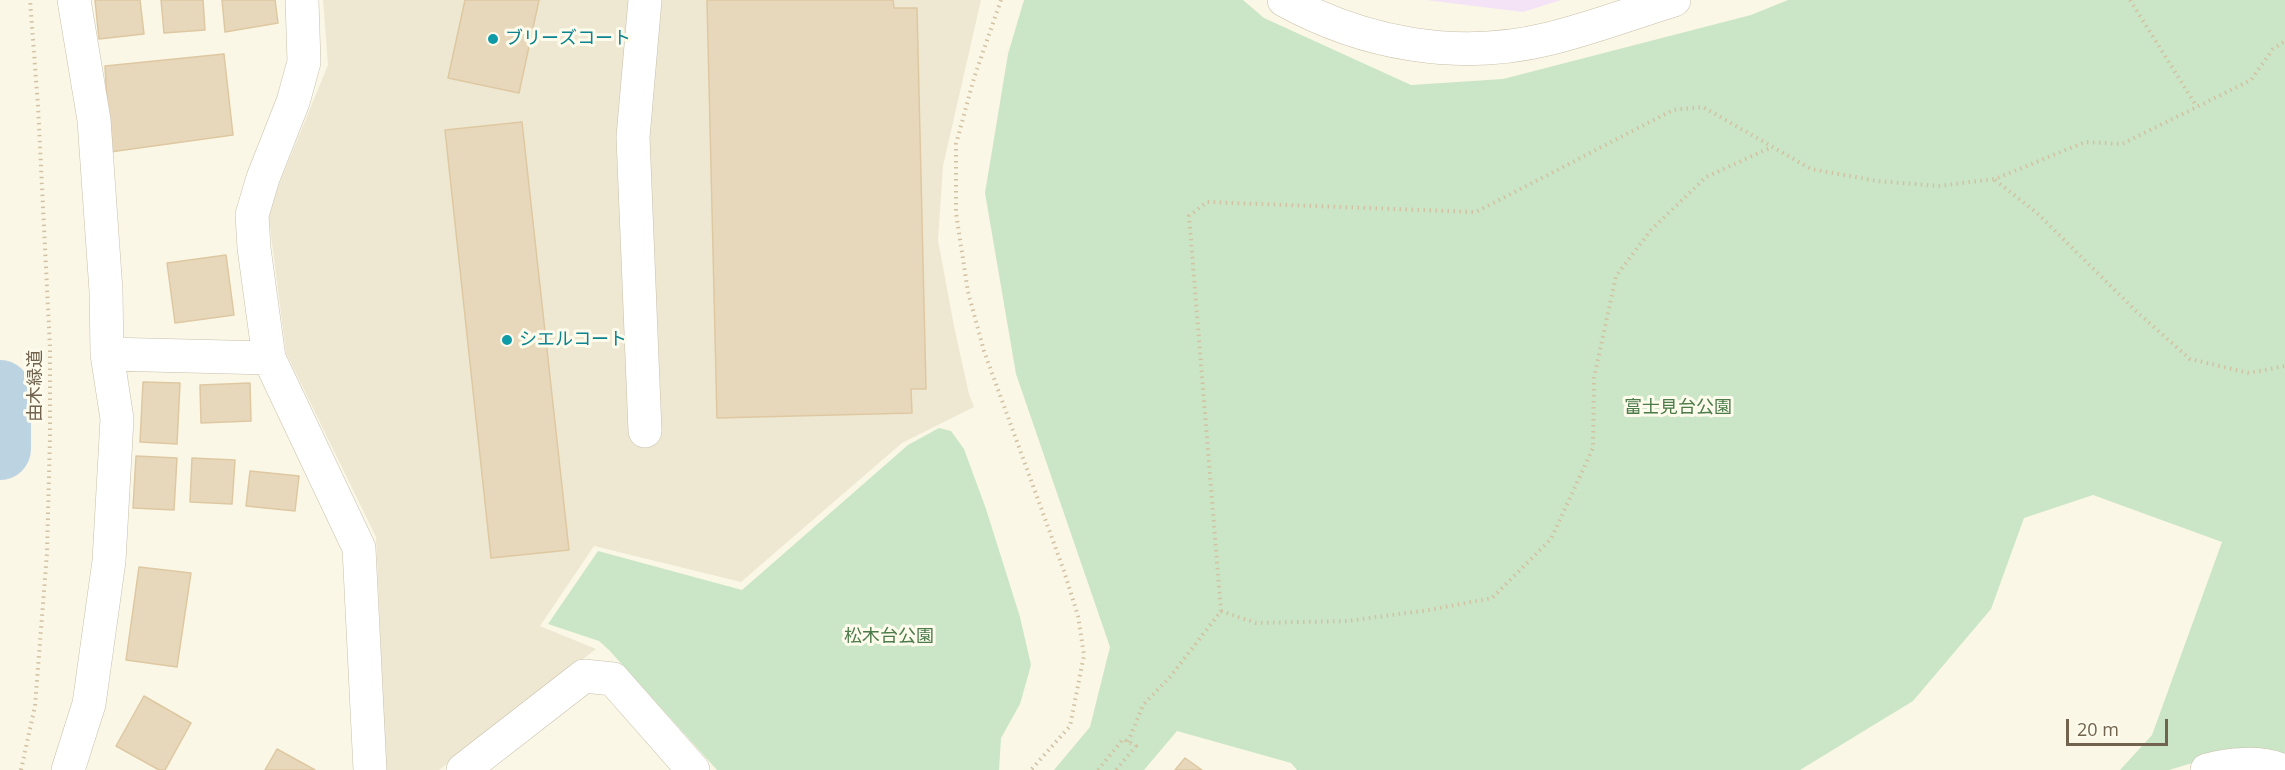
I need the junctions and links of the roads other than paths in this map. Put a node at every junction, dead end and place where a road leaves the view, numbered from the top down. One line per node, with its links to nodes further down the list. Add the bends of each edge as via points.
1 (74, 0): 6 (street, via 94,120)
2 (302, 0): 7 (street, via 304,62 252,215)
3 (645, 0): 8 (street, via 633,137)
4 (1284, 0): 5 (street, via 1347,29 1392,42 1444,49 1487,48 1548,39)
5 (1674, 0)
6 (107, 354): 7 (street); 9 (street, via 117,419 110,561 89,704)
7 (269, 358): 10 (street, via 359,548)
8 (645, 431)
9 (68, 770)
10 (370, 770)
11 (463, 770): 12 (street, via 584,676 614,679)
12 (693, 770)
13 (2207, 770): 14 (street, via 2271,765)
14 (2281, 770)

